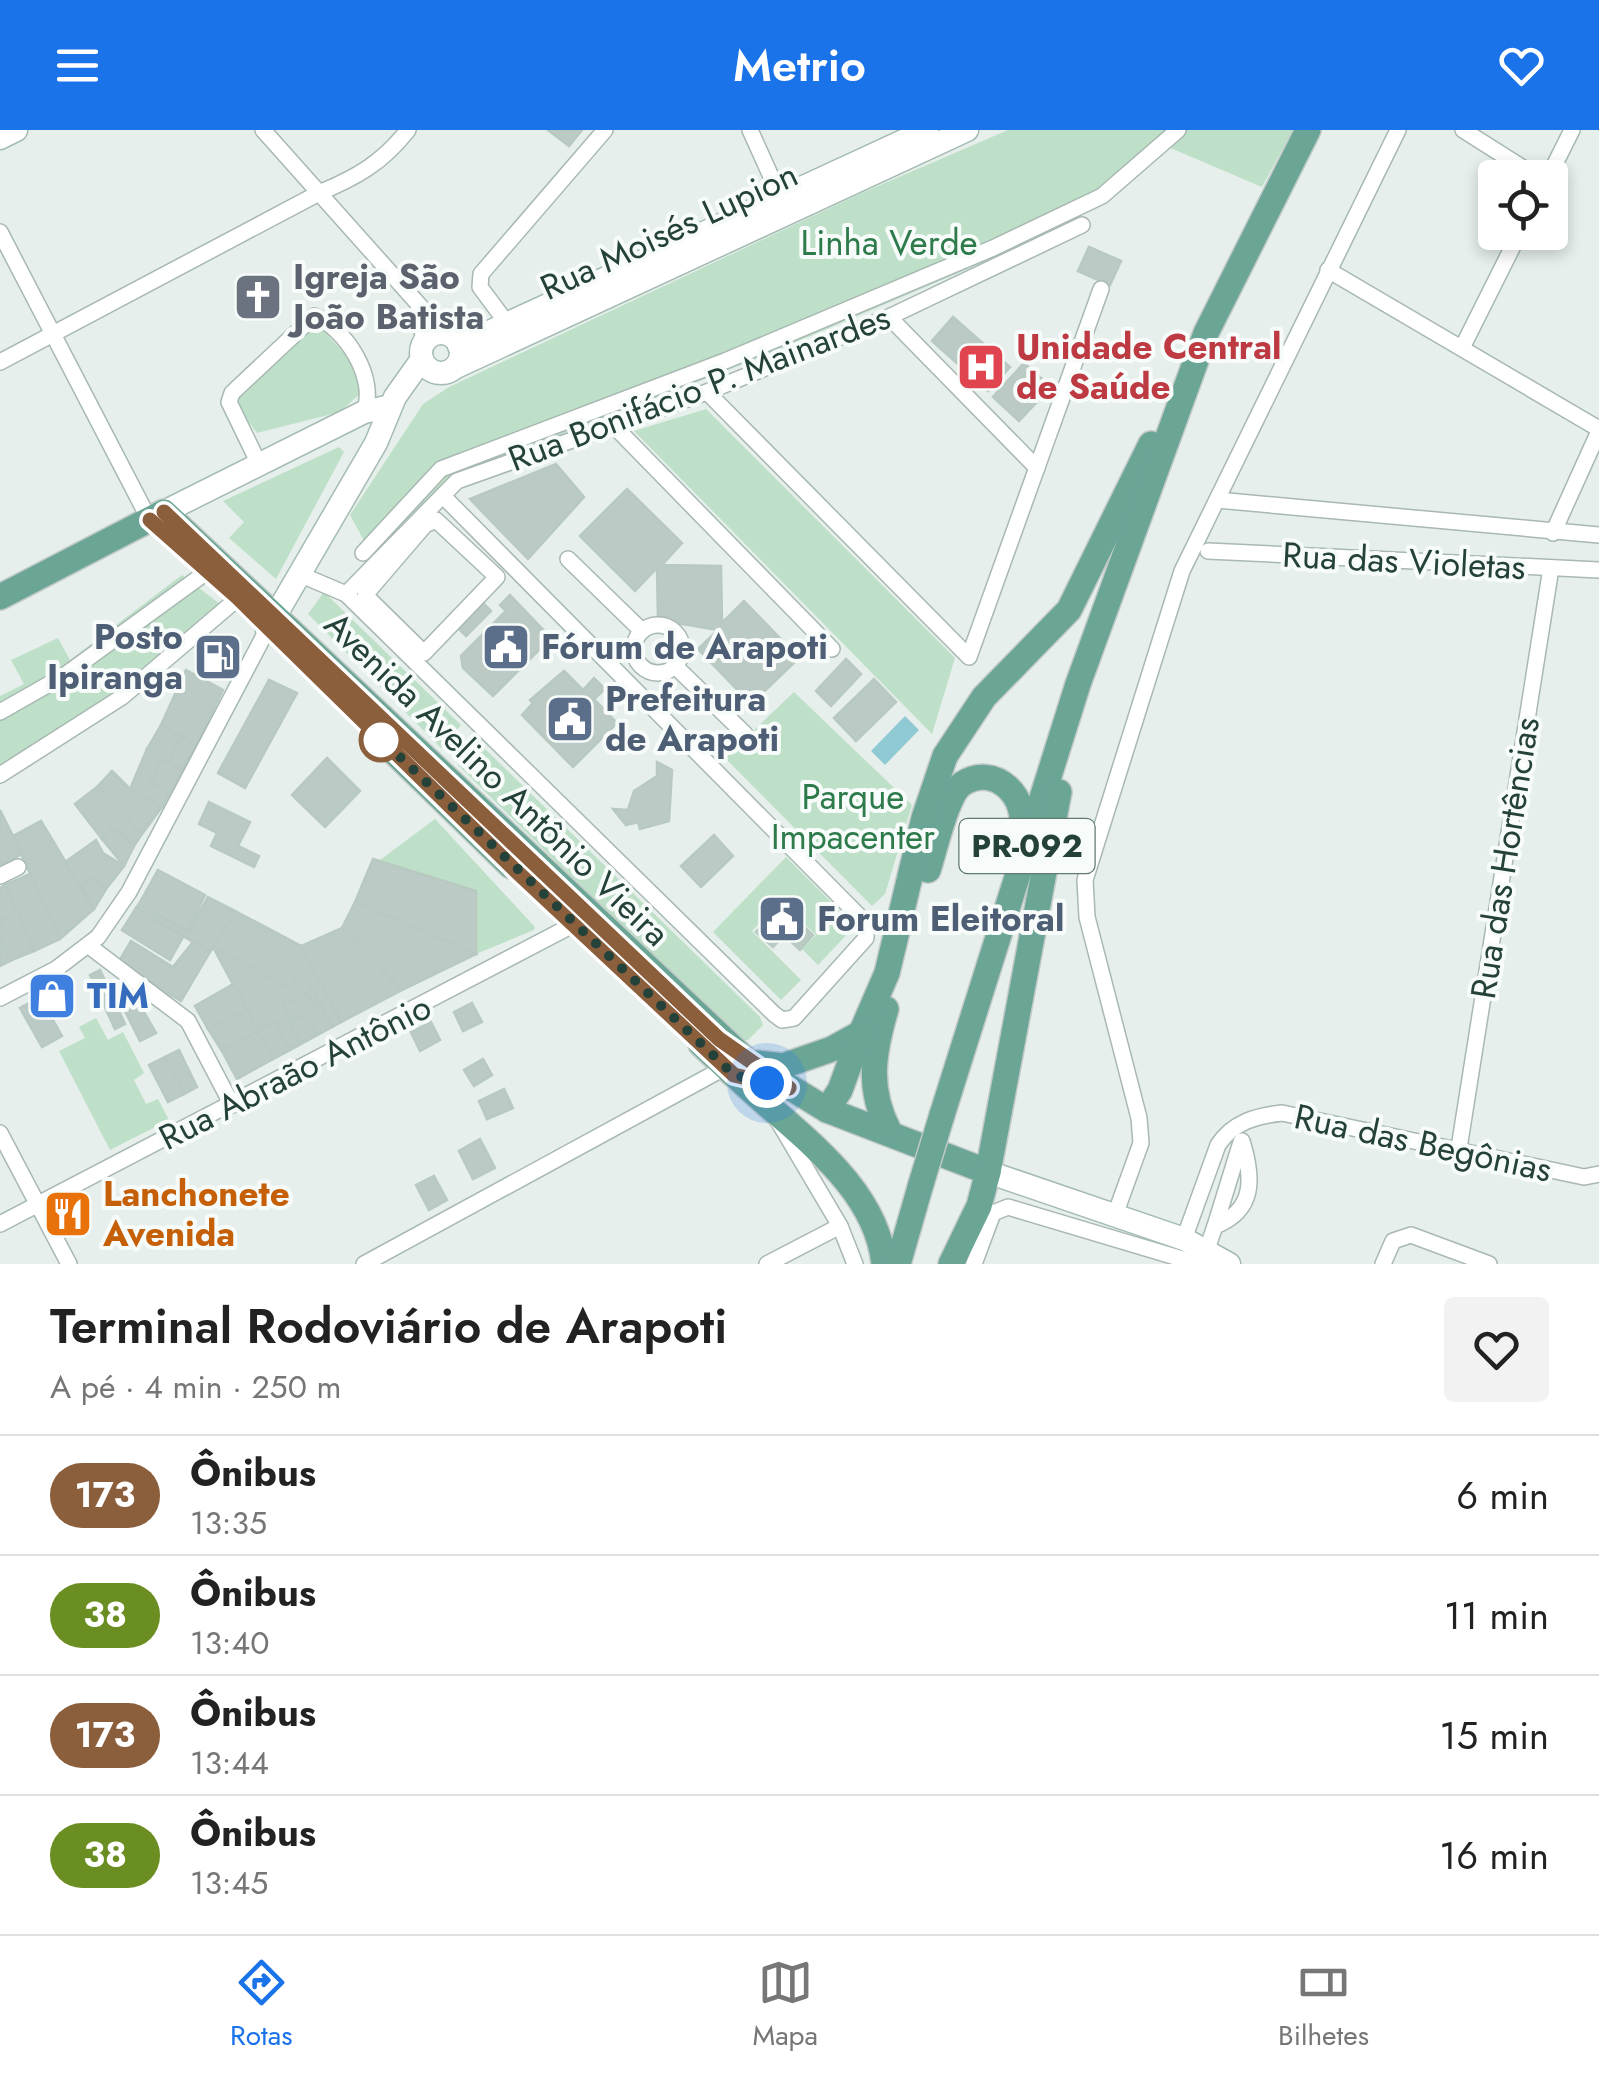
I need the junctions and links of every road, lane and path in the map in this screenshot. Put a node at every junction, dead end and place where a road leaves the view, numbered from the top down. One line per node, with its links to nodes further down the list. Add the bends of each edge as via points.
1 (263, 130): 14 (street)
2 (408, 130): 14 (street, via 377,165)
3 (605, 130): 22 (street, via 481,274 480,287)
4 (750, 130): 15 (street)
5 (966, 130): 11 (street, Rua Moisés Lupion)
6 (1178, 130): 43 (street, via 1102,196 993,248 725,361 441,468)
7 (1308, 130): 27 (main road, PR-092, via 1206,333)
8 (1398, 130): 19 (street)
9 (1463, 130): 12 (street)
10 (1572, 130): 13 (street)
11 (919, 140): 15 (street, Rua Moisés Lupion)
12 (1510, 160)
13 (1557, 160)
14 (319, 193): 23 (street); 25 (street, via 418,304)
15 (785, 207): 22 (street, Rua Moisés Lupion); 25 (street, Rua Moisés Lupion)
16 (1082, 225): 21 (street, Rua Bonifácio P. Mainardes)
17 (0, 232): 23 (street)
18 (1511, 250): 24 (street)
19 (1328, 270): 24 (street); 38 (street)
20 (1100, 289): 36 (street)
21 (889, 318): 28 (street, Rua Bonifácio P. Mainardes); 36 (street)
22 (509, 326): 25 (street, Rua Moisés Lupion)
23 (53, 335): 26 (street); 39 (street, via 134,494)
24 (1462, 348): 33 (street)
25 (441, 354): 29 (street, Rua Moisés Lupion)
26 (0, 362)
27 (1186, 390): 60 (main road, PR-092); 71 (main road, via 1160,425 1069,610 984,697 945,756 887,973)
28 (707, 392): 32 (street, Rua Bonifácio P. Mainardes); 36 (street, via 969,657)
29 (393, 401): 30 (street); 34 (street, Rua Moisés Lupion)
30 (364, 412): 31 (street); 35 (street, via 368,385 359,359 314,316 232,392 229,402)
31 (341, 423): 34 (street); 35 (street)
32 (612, 424): 37 (street, Rua Bonifácio P. Mainardes, via 482,470); 55 (street)
33 (1599, 430): 40 (street)
34 (368, 456): 48 (street, Rua Moisés Lupion)
35 (259, 464): 39 (street)
36 (1037, 468)
37 (443, 496): 50 (street, Rua Bonifácio P. Mainardes); 58 (street)
38 (1217, 500): 40 (street); 84 (street, via 1182,570 1085,880 1086,917 1139,1118 1140,1143)
39 (157, 516): 47 (main road, Avenida Avelino Antônio Vieira); 51 (main road)
40 (1553, 532): 41 (street)
41 (1599, 536)
42 (1208, 551): 45 (street, Rua das Violetas)
43 (363, 553)
44 (568, 560): 54 (street)
45 (1551, 568): 46 (street, Rua das Violetas); 79 (street, Rua das Hortências)
46 (1599, 570)
47 (216, 571): 52 (main road, Avenida Avelino Antônio Vieira); 53 (main road, Avenida Avelino Antônio Vieira); 62 (street)
48 (298, 574): 50 (street); 53 (street, Rua Moisés Lupion)
49 (497, 577): 49 (street, via 442,524 430,521 365,595 424,654)
50 (346, 594): 61 (street, via 782,1020 794,1018 866,938 866,923)
51 (0, 597)
52 (238, 598): 53 (main road, Avenida Avelino Antônio Vieira); 64 (street, via 122,697)
53 (272, 622): 67 (main road, Avenida Avelino Antônio Vieira); 68 (street, via 129,892)
54 (642, 631): 56 (street); 57 (street, via 656,624 677,633 683,648)
55 (832, 649)
56 (635, 656): 58 (street); 59 (street)
57 (676, 667): 59 (street); 63 (street)
58 (618, 668): 61 (street)
59 (652, 672): 61 (street)
60 (1078, 684): 70 (main road, PR-092); 80 (main road)
61 (640, 691)
62 (0, 712)
63 (745, 734)
64 (0, 774)
65 (18, 867): 66 (street)
66 (0, 876)
67 (580, 921): 72 (main road, Avenida Avelino Antônio Vieira); 73 (street, Rua Abraão Antônio)
68 (89, 946): 69 (street); 73 (street, via 188,1021)
69 (0, 998)
70 (978, 1008): 77 (main road, via 1026,814 1009,788 984,779 960,785 952,797 876,1044 874,1090); 93 (main road, PR-092, bridge)
71 (860, 1033): 72 (main road, via 783,1066); 74 (main road)
72 (736, 1068): 74 (main road, Avenida Avelino Antônio Vieira); 75 (main road); 89 (street)
73 (232, 1104): 82 (street, Rua Abraão Antônio)
74 (827, 1110): 77 (main road, Avenida Avelino Antônio Vieira)
75 (774, 1112): 86 (street); 92 (main road, via 872,1214)
76 (1249, 1119): 79 (street, Rua das Begônias, via 1282,1112); 87 (street, Rua das Begônias, via 1215,1226); 87 (street, Rua das Begônias, via 1218,1145)
77 (890, 1131): 80 (main road, Avenida Avelino Antônio Vieira)
78 (0, 1133): 82 (street)
79 (1459, 1148): 81 (street, Rua das Begônias, via 1584,1177)
80 (988, 1172): 83 (main road); 84 (street, Avenida Avelino Antônio Vieira)
81 (1599, 1174)
82 (38, 1205): 85 (street, Rua Abraão Antônio); 88 (street)
83 (979, 1206): 94 (main road); 95 (street)
84 (1114, 1215): 87 (street, Avenida Avelino Antônio Vieira)
85 (0, 1224)
86 (840, 1226): 90 (street); 91 (street)
87 (1197, 1249): 95 (street, via 1008,1207 992,1213); 96 (street, Avenida Avelino Antônio Vieira)
88 (69, 1264)
89 (364, 1264)
90 (767, 1264)
91 (854, 1264)
92 (884, 1264)
93 (898, 1264)
94 (950, 1264)
95 (970, 1264)
96 (1229, 1264)
97 (1383, 1264): 98 (street, via 1393,1242 1411,1235)
98 (1489, 1264)

